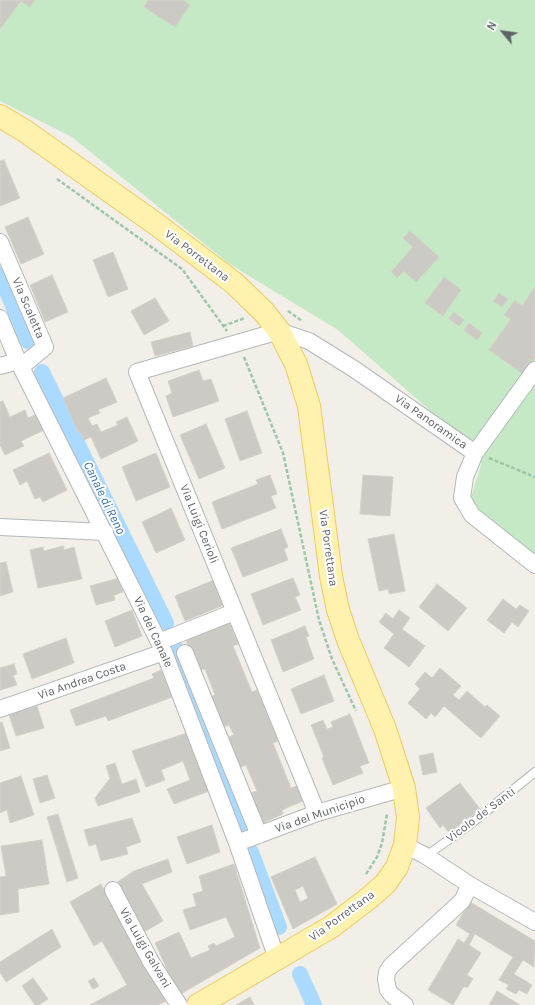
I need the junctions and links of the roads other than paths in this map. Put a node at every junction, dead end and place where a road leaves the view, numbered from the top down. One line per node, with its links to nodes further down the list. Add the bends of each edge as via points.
1 (0, 116): 4 (main road, Via Porrettana, via 156,224 228,279 254,302)
2 (0, 242): 5 (street, Via Scaletta, via 45,347)
3 (0, 318): 5 (street, Via del Canale)
4 (279, 331): 8 (street, Via Panoramica, via 316,345); 12 (street, Via Luigi Cerioli, via 137,372); 17 (main road, Via Porrettana, via 298,370 309,406 331,576 338,610 385,729)
5 (20, 363): 6 (street); 10 (street, Via del Canale)
6 (0, 366)
7 (535, 370): 8 (street)
8 (475, 453): 11 (street, Via Panoramica, via 462,486 462,498 467,508 472,515)
9 (0, 527): 10 (street)
10 (105, 532): 13 (street, Via del Canale)
11 (535, 565)
12 (234, 612): 13 (street, Via Andrea Costa); 18 (street, Via Luigi Cerioli)
13 (161, 647): 15 (street, Via Andrea Costa); 20 (street, Via del Canale)
14 (185, 653): 19 (street)
15 (0, 709)
16 (535, 772): 22 (lane, Vicolo de' Santi, via 474,822)
17 (404, 788): 18 (street, Via del Municipio); 21 (main road, Via Porrettana, via 408,818)
18 (317, 813): 19 (street, Via del Municipio)
19 (259, 835): 20 (street, Via del Municipio)
20 (237, 843): 26 (street, Via del Canale)
21 (405, 845): 22 (street); 26 (main road, Via Porrettana, via 402,858 392,875 369,898 331,927)
22 (426, 856): 23 (street)
23 (470, 885): 25 (street); 29 (street, via 462,901 387,972 388,990)
24 (113, 890): 27 (street, Via Luigi Galvani, via 152,962)
25 (535, 922)
26 (277, 959): 28 (main road, Via Porrettana)
27 (179, 1005)
28 (198, 1005)
29 (405, 1005)

